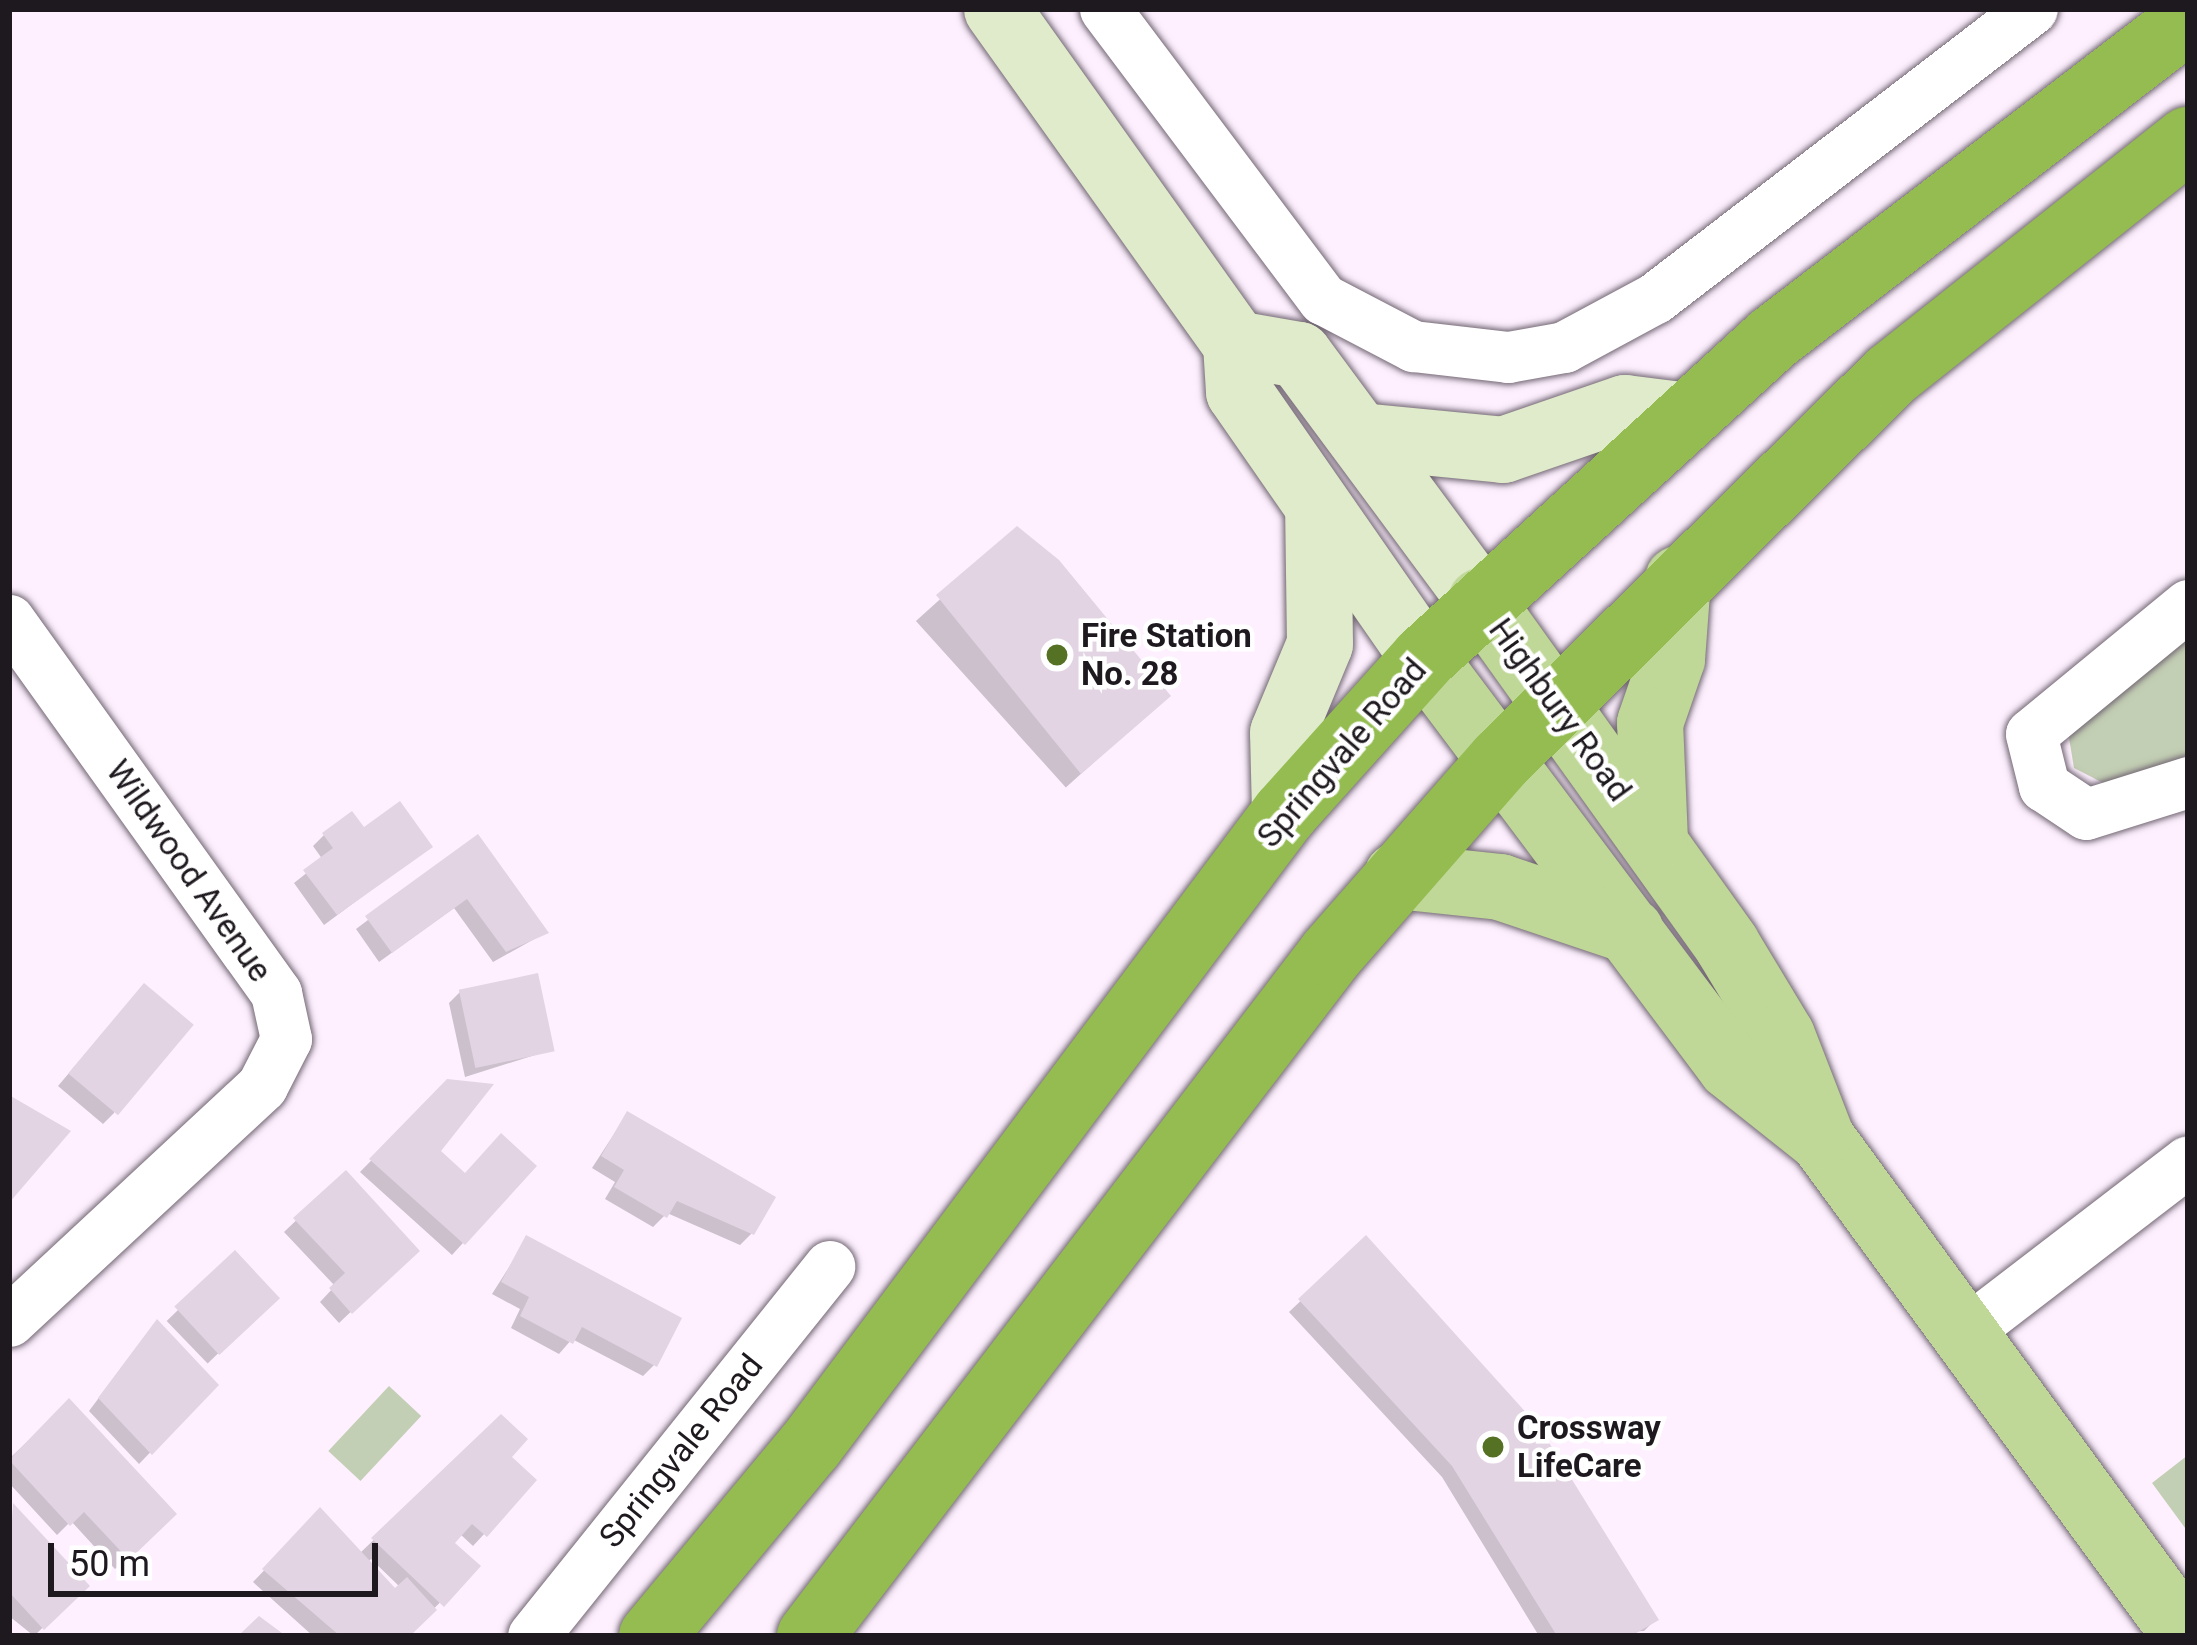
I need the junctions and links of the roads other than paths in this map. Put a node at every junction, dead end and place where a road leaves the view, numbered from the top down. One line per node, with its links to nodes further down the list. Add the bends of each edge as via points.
1 (997, 9): 6 (main road, Highbury Road)
2 (1105, 9): 3 (street, via 1302,279 1383,335 1442,353 1537,353 1616,322)
3 (2032, 9)
4 (2188, 20): 7 (highway, Springvale Road)
5 (2188, 140): 10 (highway, via 1920,349)
6 (1236, 344): 8 (main road, Highbury Road, via 1299,355); 9 (main road, Highbury Road, via 1239,392)
7 (1681, 415): 8 (main road, via 1625,407 1504,450); 11 (highway, Springvale Road)
8 (1360, 436): 11 (main road, Highbury Road)
9 (1318, 507): 14 (main road, Highbury Road); 18 (main road, via 1320,644 1283,733)
10 (1678, 579): 15 (highway); 19 (main road, via 1672,659 1650,723)
11 (1480, 601): 14 (highway, Springvale Road); 15 (main road, Highbury Road)
12 (2188, 605): 17 (street, via 2031,734 2044,786 2086,814)
13 (9, 620): 25 (street, Wildwood Avenue, via 276,993 286,1039 262,1086)
14 (1424, 658): 16 (main road, Highbury Road); 18 (highway, Springvale Road)
15 (1555, 703): 16 (highway); 19 (main road, Highbury Road)
16 (1501, 760): 20 (highway); 21 (main road, Highbury Road)
17 (2188, 782)
18 (1285, 813): 28 (highway, Springvale Road, via 799,1461)
19 (1655, 841): 22 (main road, Highbury Road, via 1782,1036)
20 (1396, 876): 21 (main road, via 1500,886); 29 (highway)
21 (1631, 932): 22 (main road, Highbury Road, via 1731,1067)
22 (1822, 1139): 26 (main road, Highbury Road)
23 (2188, 1161): 26 (street)
24 (829, 1266): 27 (street, Springvale Road)
25 (9, 1322)
26 (1964, 1333): 30 (main road, Highbury Road)
27 (532, 1636)
28 (652, 1636)
29 (810, 1636)
30 (2186, 1636)

